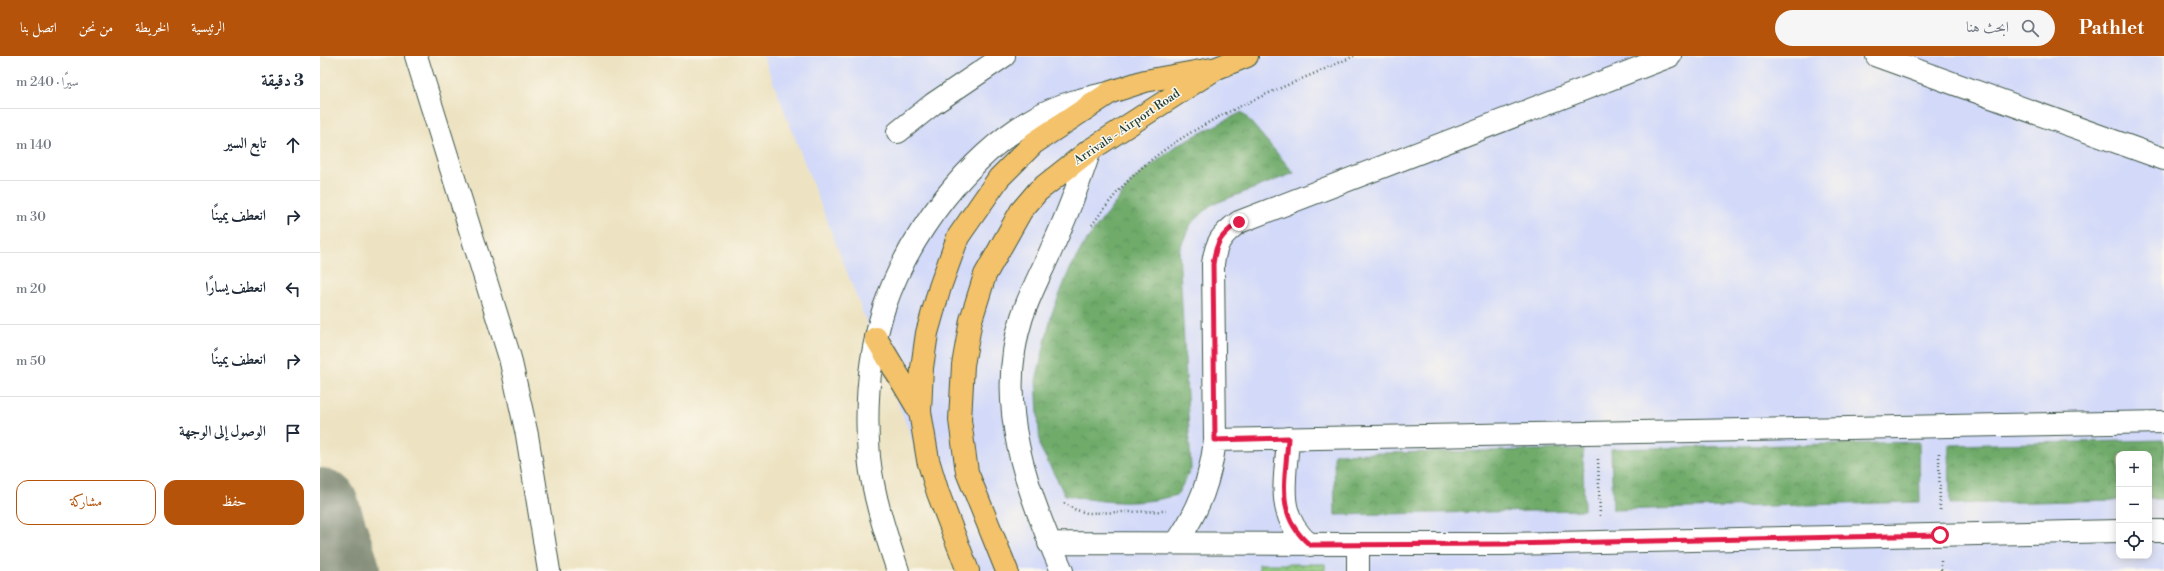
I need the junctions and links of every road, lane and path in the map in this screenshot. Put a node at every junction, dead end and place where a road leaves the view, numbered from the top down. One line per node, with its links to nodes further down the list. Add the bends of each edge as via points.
1 (416, 56): 31 (lane, via 510,358 527,435)
2 (1004, 56): 9 (lane, via 933,104)
3 (1247, 56): 7 (main road)
4 (1354, 56): 12 (path, via 1230,112 1189,134 1135,173)
5 (1670, 56): 19 (lane, via 1239,222 1225,232 1216,247 1213,264)
6 (1877, 56): 11 (lane)
7 (1217, 68): 8 (main road, via 1133,84); 10 (main road, Arrivals - Airport Road)
8 (1111, 92): 13 (lane, via 1086,97 1038,116 991,150 967,173 945,198 909,251 884,308); 14 (main road, via 1034,143 999,178 958,237 927,333)
9 (898, 132)
10 (1090, 150): 28 (lane, via 1068,210 1022,318 1013,357 1011,397 1015,436); 34 (main road, Arrivals - Airport Road, via 1038,191 1022,211 985,275 971,320 964,357 960,420 967,472)
11 (2164, 159)
12 (1088, 231)
13 (876, 338): 14 (main road); 32 (lane, via 870,368 868,399 869,458 874,488)
14 (920, 412): 33 (main road, via 928,460)
15 (2164, 422): 16 (lane)
16 (1938, 426): 17 (lane); 25 (path)
17 (1598, 433): 18 (lane); 27 (path)
18 (1288, 438): 19 (lane); 30 (lane, via 1286,507 1293,528)
19 (1215, 440): 26 (lane, via 1212,467 1204,494)
20 (1061, 501): 21 (path, via 1087,513)
21 (1170, 509)
22 (2116, 531): 25 (lane)
23 (2152, 531): 24 (lane)
24 (2164, 531)
25 (1940, 535): 27 (lane); 37 (path)
26 (1177, 542): 28 (lane); 30 (lane)
27 (1600, 542): 29 (lane)
28 (1049, 543): 35 (lane)
29 (1358, 544): 30 (lane); 36 (lane)
30 (1310, 545)
31 (549, 571)
32 (898, 571)
33 (968, 571)
34 (1007, 571)
35 (1062, 571)
36 (1358, 571)
37 (1941, 571)

